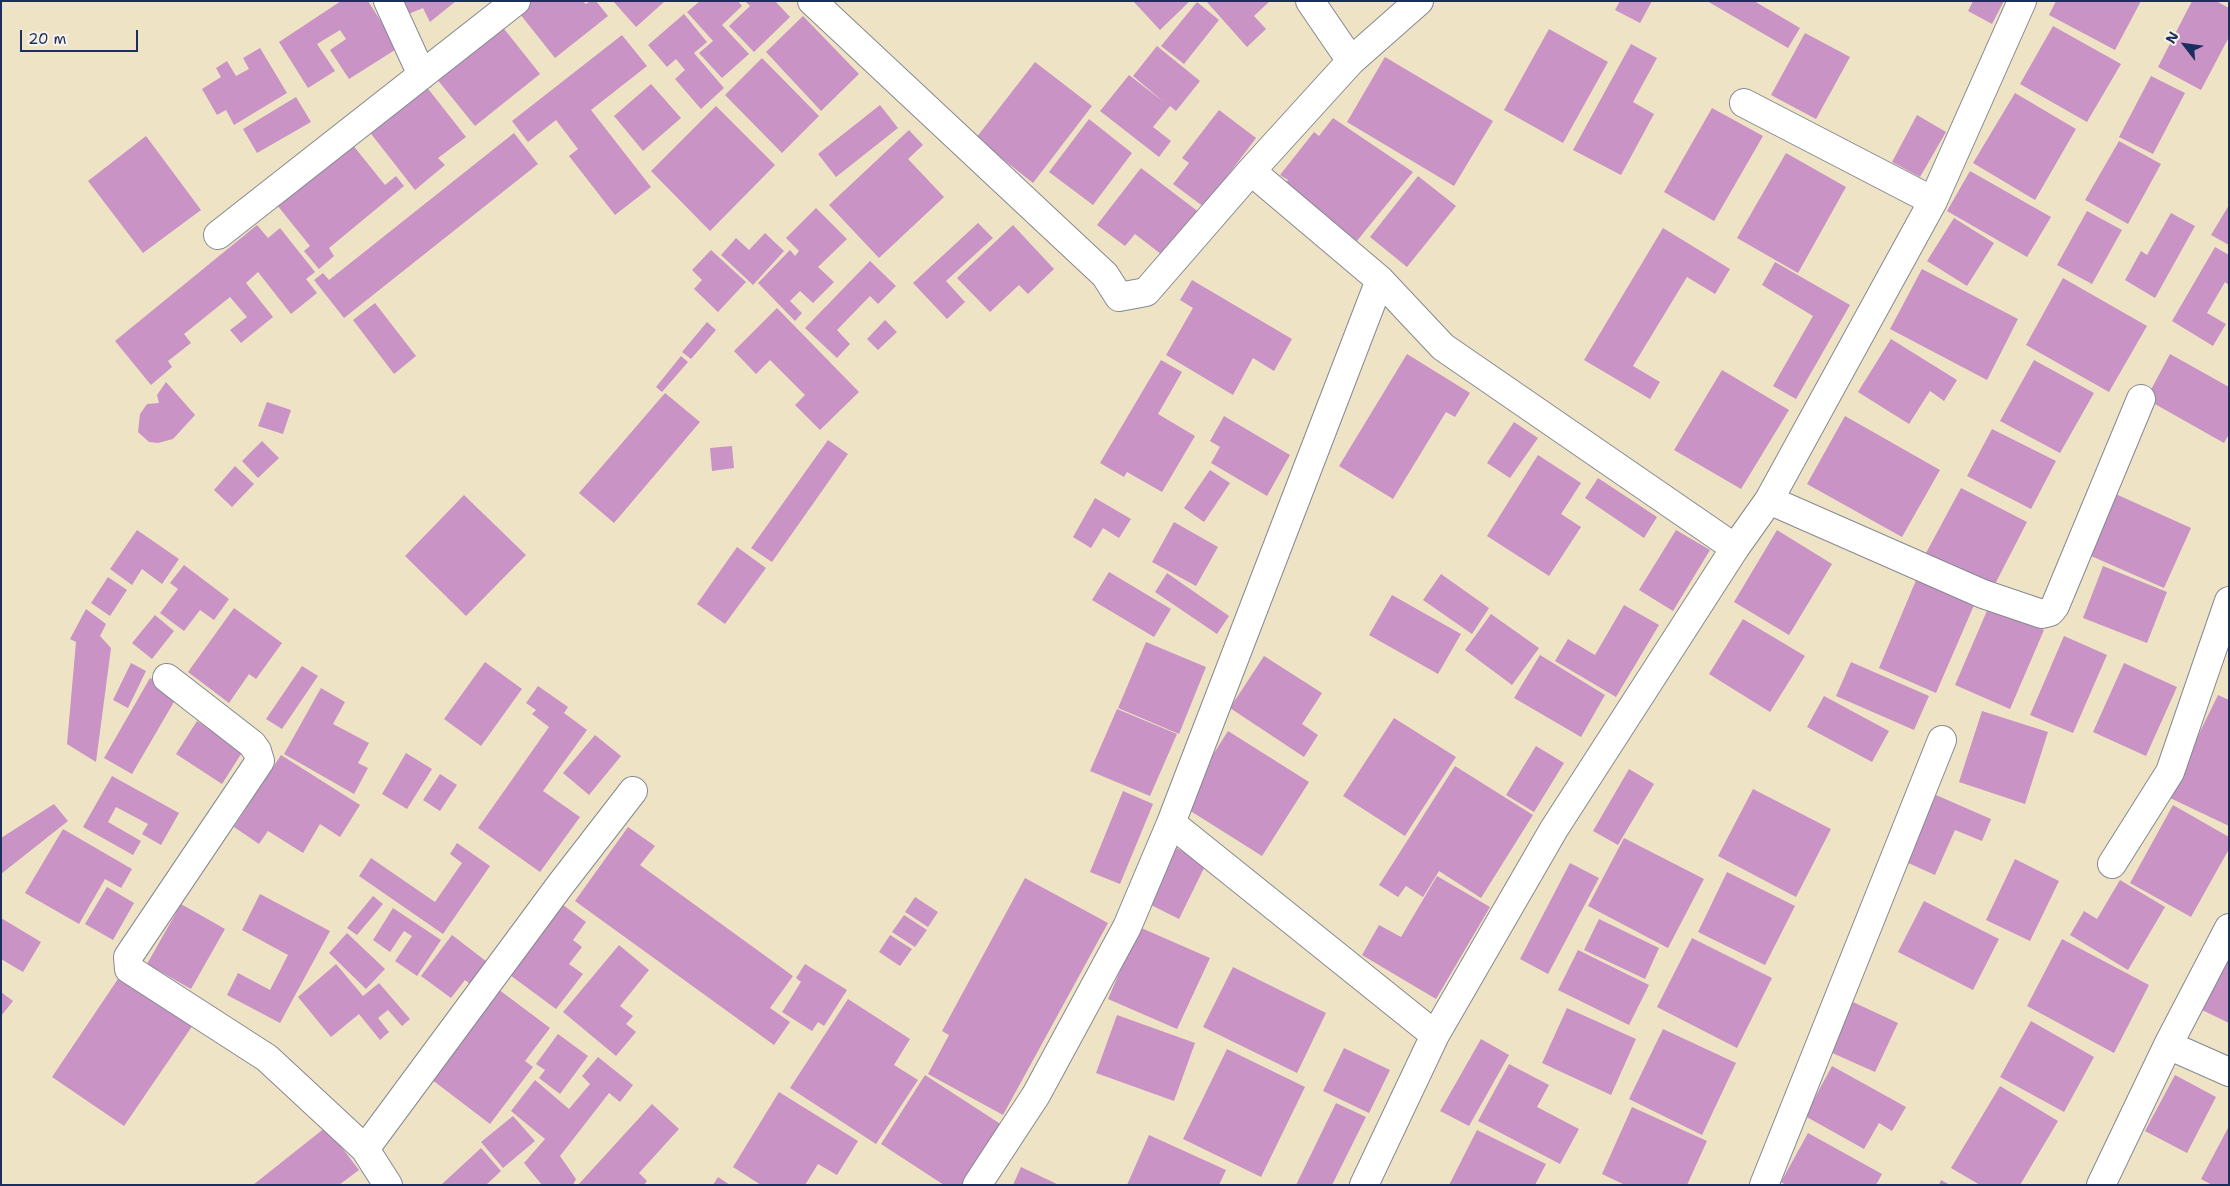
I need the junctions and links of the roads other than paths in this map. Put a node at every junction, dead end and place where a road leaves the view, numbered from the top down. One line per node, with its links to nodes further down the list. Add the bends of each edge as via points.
1 (388, 1): 8 (street)
2 (516, 1): 8 (street)
3 (812, 1): 10 (street, via 1105,276 1119,297 1146,292)
4 (1310, 1): 7 (street)
5 (1419, 1): 7 (street)
6 (2022, 1): 11 (street)
7 (1351, 61): 10 (street)
8 (422, 75): 12 (street)
9 (1744, 102): 11 (street)
10 (1251, 170): 13 (street)
11 (1933, 201): 15 (street)
12 (218, 235)
13 (1380, 280): 16 (street, via 1443,347); 21 (street)
14 (2141, 399): 15 (street, via 2050,612 2042,614 1983,594)
15 (1768, 500): 16 (street)
16 (1734, 548): 24 (street, via 1554,829)
17 (2229, 601): 22 (street, via 2170,772)
18 (167, 678): 27 (street, via 252,744 260,761 128,957 129,969 267,1058)
19 (1942, 740): 31 (street)
20 (633, 791): 27 (street)
21 (1171, 823): 24 (street); 29 (street, via 1127,927 1036,1095)
22 (2112, 864)
23 (2229, 928): 25 (street)
24 (1435, 1035): 30 (street)
25 (2168, 1046): 26 (street); 32 (street)
26 (2229, 1072)
27 (365, 1150): 28 (street)
28 (388, 1185)
29 (977, 1185)
30 (1364, 1185)
31 (1764, 1185)
32 (2101, 1185)

